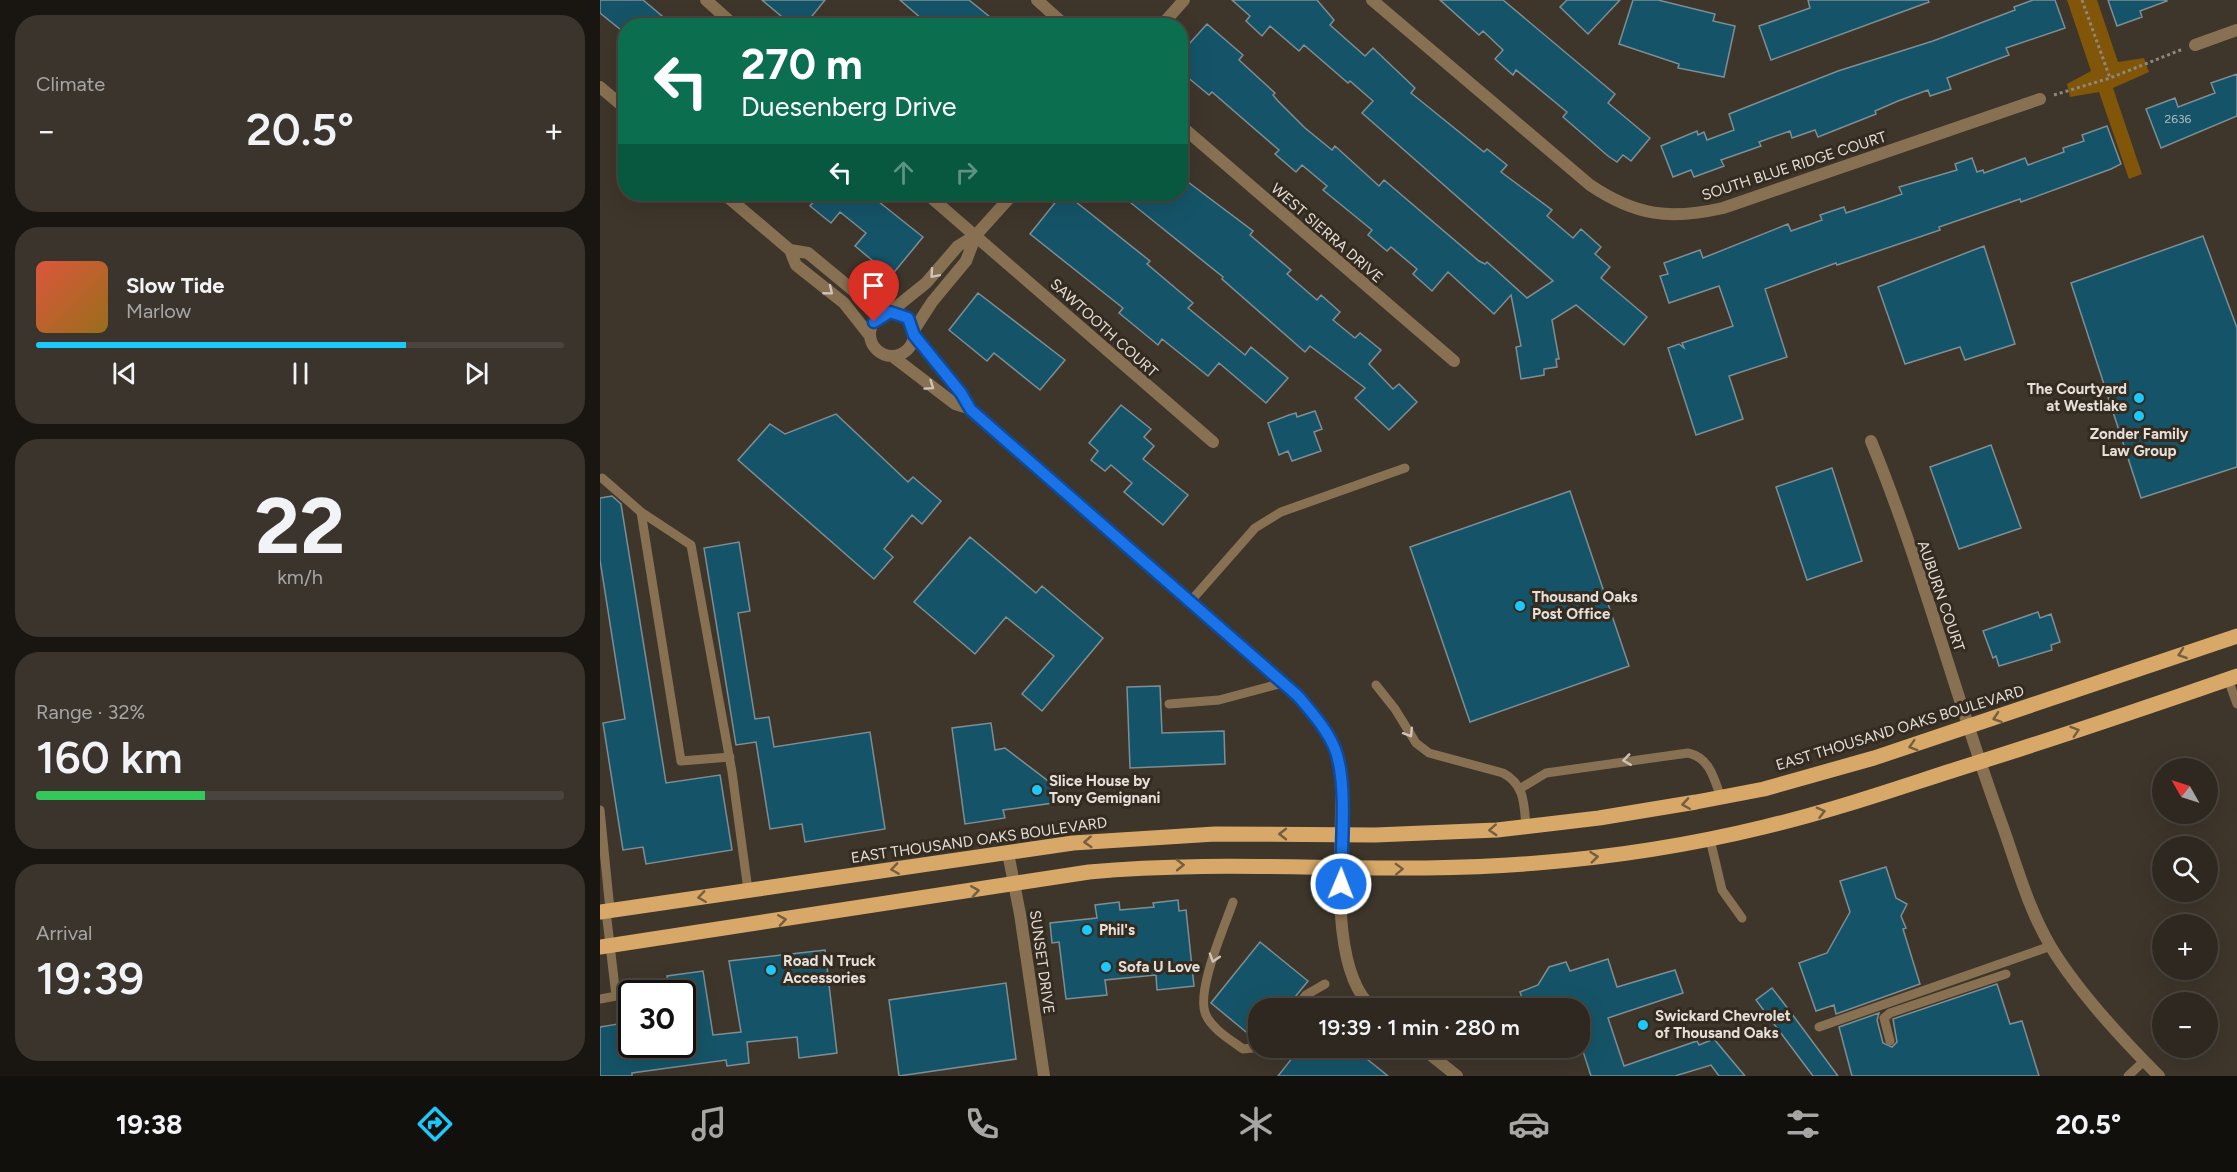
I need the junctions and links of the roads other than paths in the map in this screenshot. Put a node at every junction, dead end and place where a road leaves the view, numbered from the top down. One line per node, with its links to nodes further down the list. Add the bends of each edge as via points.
1 (706, 0): 5 (street)
2 (1037, 0): 6 (street)
3 (1184, 0): 7 (street)
4 (1372, 0): 11 (street, SOUTH BLUE RIDGE COURT, via 1590,185 1614,201 1654,214 1682,215 1723,207)
5 (726, 18)
6 (1057, 18)
7 (1168, 18)
8 (2237, 30): 9 (street)
9 (2195, 45)
10 (600, 87): 12 (street)
11 (2040, 99)
12 (618, 102)
13 (1188, 132): 23 (street, WEST SIERRA DRIVE)
14 (732, 201): 18 (street)
15 (935, 201): 17 (street, SAWTOOTH COURT)
16 (1007, 201): 17 (street)
17 (976, 236): 19 (street, one-way to 19, via 958,246 926,283); 20 (street, via 966,261 932,302); 26 (street, SAWTOOTH COURT)
18 (790, 250): 19 (street, via 808,253 863,298); 21 (street, one-way to 21, via 796,265 844,303)
19 (888, 312): 20 (street, via 903,314); 21 (street, via 874,322)
20 (914, 333): 22 (street, via 905,352); 24 (street)
21 (870, 336): 22 (street, via 879,352)
22 (892, 356): 24 (street, one-way to 24, via 955,404)
23 (1454, 361)
24 (971, 410): 30 (street)
25 (1871, 441): 37 (street, AUBURN COURT)
26 (1213, 442)
27 (1405, 468): 30 (lane, via 1281,512 1255,528)
28 (602, 478): 29 (lane)
29 (641, 512): 38 (lane, via 691,545); 38 (lane, via 681,761)
30 (1189, 603): 33 (street)
31 (2237, 636): 37 (main road, EAST THOUSAND OAKS BOULEVARD, one-way to 37)
32 (2233, 678): 36 (lane); 39 (main road, one-way to 32)
33 (1283, 683): 35 (lane, via 1219,700); 44 (street, via 1320,723 1335,750 1342,779)
34 (1376, 685): 40 (lane, one-way to 40, via 1416,743 1429,753 1503,773 1515,779)
35 (1169, 704)
36 (2237, 704)
37 (1968, 729): 39 (street, AUBURN COURT); 41 (main road, EAST THOUSAND OAKS BOULEVARD, one-way to 41, via 1828,772)
38 (730, 757): 49 (lane)
39 (1979, 762): 45 (main road, one-way to 39, via 1852,803); 54 (street, AUBURN COURT, via 2032,907)
40 (1521, 788): 41 (lane, one-way to 40, via 1708,765 1700,755 1688,753 1546,773); 43 (lane)
41 (1721, 798): 43 (main road, EAST THOUSAND OAKS BOULEVARD, one-way to 43)
42 (600, 810): 51 (lane)
43 (1526, 827): 44 (main road, EAST THOUSAND OAKS BOULEVARD, one-way to 44)
44 (1341, 834): 46 (main road, EAST THOUSAND OAKS BOULEVARD, one-way to 46, via 1157,837 1073,843); 47 (street)
45 (1710, 839): 47 (main road, one-way to 45, via 1537,863); 52 (lane, via 1722,890)
46 (1008, 853): 48 (street, SUNSET DRIVE); 49 (main road, EAST THOUSAND OAKS BOULEVARD, one-way to 49)
47 (1341, 869): 48 (main road, one-way to 47, via 1161,866); 58 (street, via 1346,959 1350,974)
48 (1015, 884): 53 (main road, one-way to 48); 65 (street, SUNSET DRIVE)
49 (748, 890): 51 (main road, EAST THOUSAND OAKS BOULEVARD, one-way to 51)
50 (1233, 902): 62 (lane, one-way to 62, via 1204,996 1205,1014 1243,1049)
51 (606, 911): 53 (lane)
52 (1742, 918)
53 (605, 946): 59 (lane, via 616,996)
54 (2051, 946): 60 (lane); 64 (street, AUBURN COURT)
55 (2006, 974): 61 (lane, via 1890,1013 1884,1018)
56 (1325, 984): 57 (lane)
57 (1303, 998)
58 (1366, 998)
59 (600, 999)
60 (1819, 1027)
61 (1890, 1041)
62 (1248, 1048)
63 (1434, 1058): 66 (street)
64 (2144, 1061): 67 (lane); 68 (street, AUBURN COURT)
65 (1044, 1076)
66 (1457, 1076)
67 (2128, 1076)
68 (2158, 1076)

